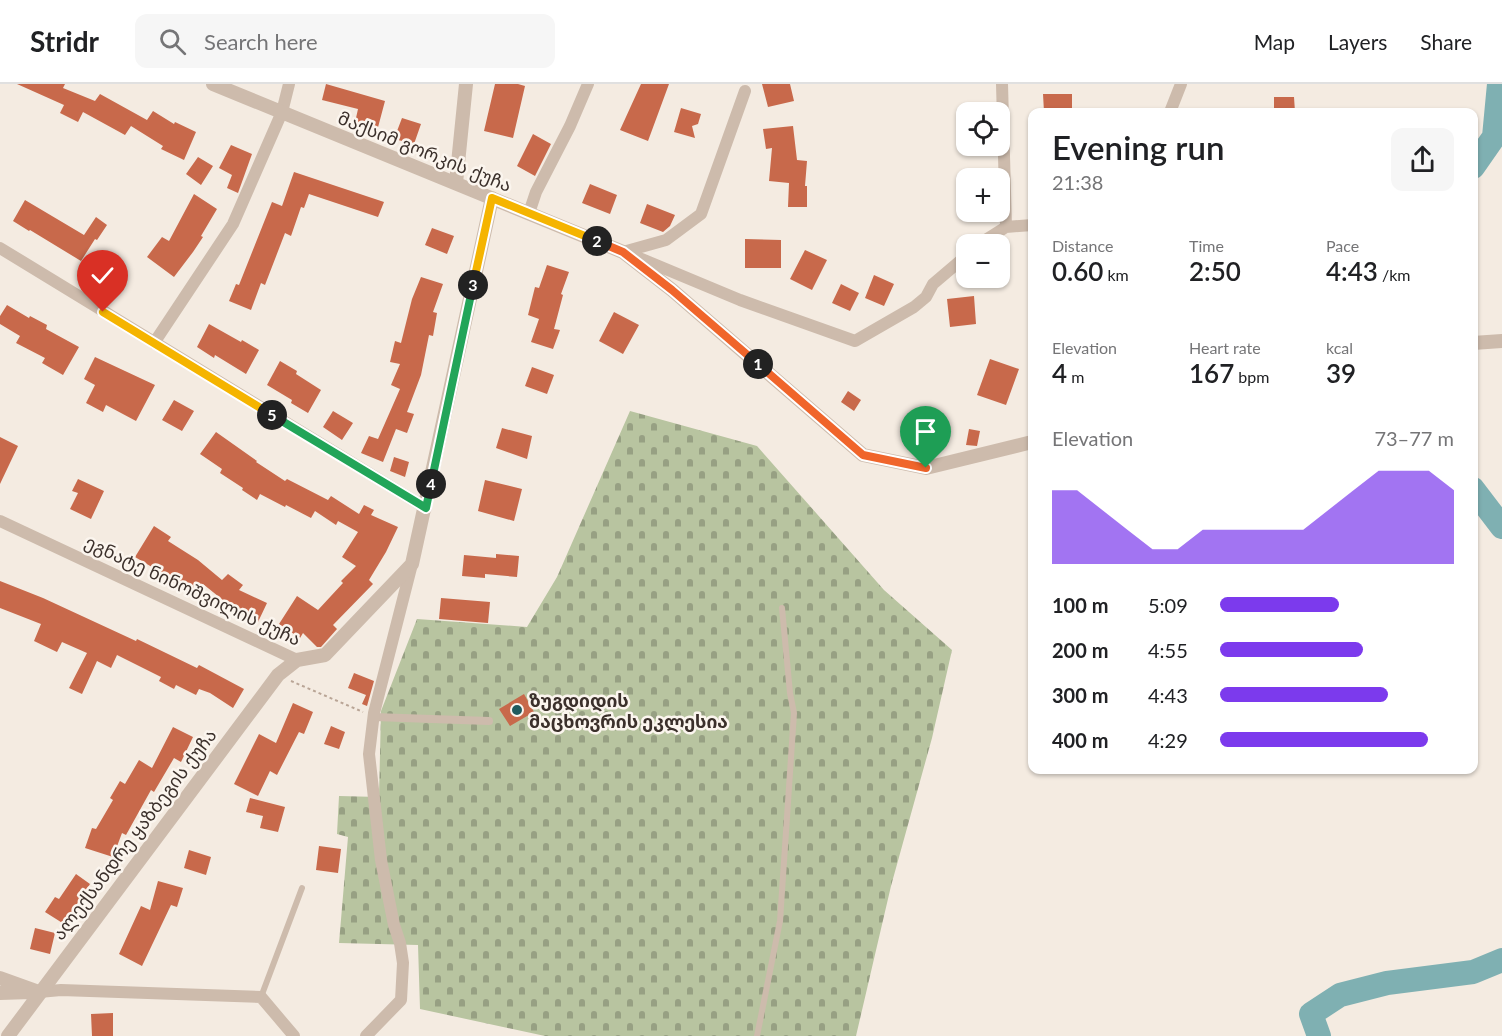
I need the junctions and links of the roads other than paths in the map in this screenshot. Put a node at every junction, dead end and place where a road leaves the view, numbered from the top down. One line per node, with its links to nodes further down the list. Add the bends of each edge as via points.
1 (213, 84): 9 (street, მაქსიმ გორკის ქუჩა)
2 (289, 84): 9 (street)
3 (465, 84): 10 (street)
4 (588, 84): 12 (street)
5 (1002, 84): 14 (street)
6 (1181, 84): 8 (street)
7 (745, 91): 17 (street, via 701,214 666,240)
8 (1172, 108)
9 (282, 112): 10 (street, მაქსიმ გორკის ქუჩა); 21 (street, via 233,224)
10 (456, 183): 11 (street, მაქსიმ გორკის ქუჩა)
11 (492, 198): 12 (street, მაქსიმ გორკის ქუჩა); 23 (street)
12 (529, 213): 17 (street, მაქსიმ გორკის ქუჩა)
13 (1028, 225): 14 (street)
14 (1006, 227): 15 (street)
15 (995, 234)
16 (0, 248): 21 (street)
17 (623, 252): 18 (street, via 855,341 914,307); 22 (street, მაქსიმ გორკის ქუჩა, via 863,455 926,468)
18 (956, 264)
19 (1502, 341): 20 (street)
20 (1478, 343)
21 (154, 344): 23 (street)
22 (1028, 443)
23 (426, 508): 25 (street)
24 (0, 520): 27 (street, ეგნატე ნინოშვილის ქუჩა)
25 (412, 564): 27 (street, ეგნატე ნინოშვილის ქუჩა, via 325,655); 28 (street)
26 (782, 608): 38 (lane, via 794,713 780,921)
27 (297, 660): 32 (street, ალექსანდრე ყაზბეგის ქუჩა, via 278,675)
28 (374, 717): 29 (street); 37 (street, via 369,754 381,860 403,963 401,1000)
29 (489, 721)
30 (302, 888): 34 (lane)
31 (0, 978): 32 (street)
32 (39, 992): 33 (street); 34 (street); 35 (street, ალექსანდრე ყაზბეგის ქუჩა)
33 (0, 993)
34 (261, 997): 36 (street)
35 (8, 1036)
36 (294, 1036)
37 (366, 1036)
38 (757, 1036)

